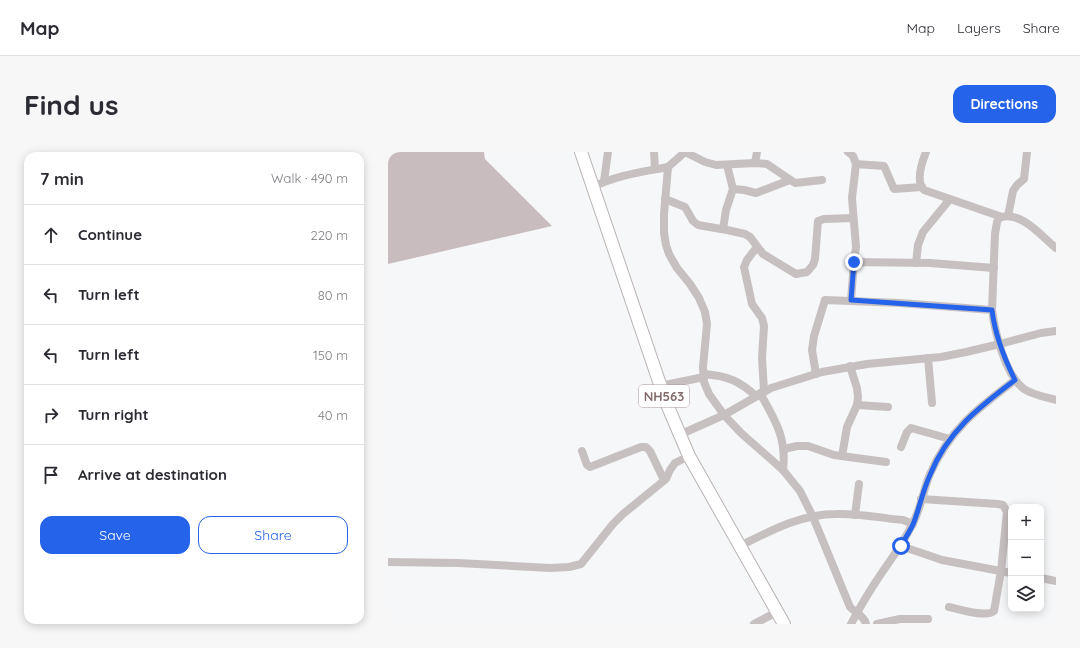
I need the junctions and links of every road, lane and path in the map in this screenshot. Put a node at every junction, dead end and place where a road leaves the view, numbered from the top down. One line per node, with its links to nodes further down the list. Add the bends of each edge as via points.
1 (581, 152): 17 (highway, NH563)
2 (608, 152): 16 (street)
3 (654, 152): 13 (street)
4 (685, 152): 11 (street, via 711,164); 12 (street)
5 (757, 152): 9 (street)
6 (848, 152): 10 (street)
7 (926, 152): 18 (street, via 920,170)
8 (1027, 152): 22 (street, via 1024,179 1013,191)
9 (755, 163): 11 (street); 14 (street, via 772,166)
10 (856, 164): 18 (street, via 884,166 892,187 896,190); 23 (street, via 852,198)
11 (727, 165): 19 (street)
12 (668, 167): 13 (street); 20 (street)
13 (655, 169): 16 (street)
14 (790, 180): 15 (street, via 798,183); 19 (street, via 756,193)
15 (822, 180)
16 (604, 181): 17 (street)
17 (593, 187): 39 (highway, NH563)
18 (922, 187): 21 (street, via 928,192)
19 (733, 189): 24 (street)
20 (665, 199): 24 (street, via 685,207 698,226); 37 (street, via 664,233 669,254 699,298 705,312)
21 (950, 199): 22 (street); 28 (street, via 923,232 918,245)
22 (1005, 216): 26 (street, via 1032,226); 29 (street, via 997,222)
23 (854, 218): 25 (street, via 824,219 818,222 815,259 810,269 804,273 792,272 763,254); 27 (street)
24 (723, 229): 25 (street, via 745,234)
25 (757, 247): 40 (street, via 746,260 744,267 752,304 762,318 764,326)
26 (1056, 248)
27 (854, 262): 28 (street); 30 (street)
28 (916, 263): 29 (street)
29 (994, 268): 31 (street)
30 (851, 300): 31 (street); 36 (street, via 825,300 812,350)
31 (992, 310): 33 (street)
32 (1056, 331): 33 (street)
33 (1000, 344): 34 (street); 38 (street)
34 (928, 358): 35 (street); 42 (street)
35 (850, 366): 36 (street); 43 (street, via 858,393)
36 (816, 374): 40 (street)
37 (704, 375): 39 (street); 40 (street, via 730,378); 45 (street, via 709,394)
38 (1015, 380): 41 (street, via 1024,389); 47 (street, via 984,403)
39 (660, 386): 46 (highway, NH563)
40 (760, 393): 45 (street); 49 (street, via 777,424)
41 (1056, 400)
42 (932, 403)
43 (857, 405): 44 (street); 52 (street, via 847,427)
44 (888, 407)
45 (724, 415): 46 (street); 54 (street)
46 (679, 435): 51 (highway, NH563)
47 (950, 439): 48 (street, via 911,428); 57 (street, via 930,474)
48 (902, 447)
49 (784, 449): 52 (street, via 808,446); 54 (street)
50 (582, 450): 55 (street, via 590,467 646,447)
51 (689, 456): 55 (street, via 675,463); 61 (highway, NH563)
52 (842, 456): 53 (street)
53 (886, 462)
54 (783, 470): 59 (street, via 800,491)
55 (664, 480): 63 (street, via 618,519 581,564 550,568)
56 (859, 484): 58 (street)
57 (921, 500): 60 (street); 64 (street, via 1003,506 1007,518)
58 (855, 515): 59 (street); 60 (street, via 903,520)
59 (813, 517): 61 (street, via 793,521); 70 (street, via 850,608)
60 (913, 524): 62 (street)
61 (740, 546): 69 (highway, NH563)
62 (901, 546): 64 (street, via 942,560); 70 (street)
63 (388, 562)
64 (1002, 571): 65 (street); 68 (street, via 995,607 991,613)
65 (1008, 572)
66 (1044, 579): 67 (street)
67 (1056, 581)
68 (949, 608)
69 (777, 612): 72 (street); 73 (highway, NH563)
70 (857, 614): 74 (street); 75 (street)
71 (928, 619): 76 (street, via 900,619)
72 (754, 624)
73 (784, 624)
74 (851, 624)
75 (866, 624)
76 (877, 624)

